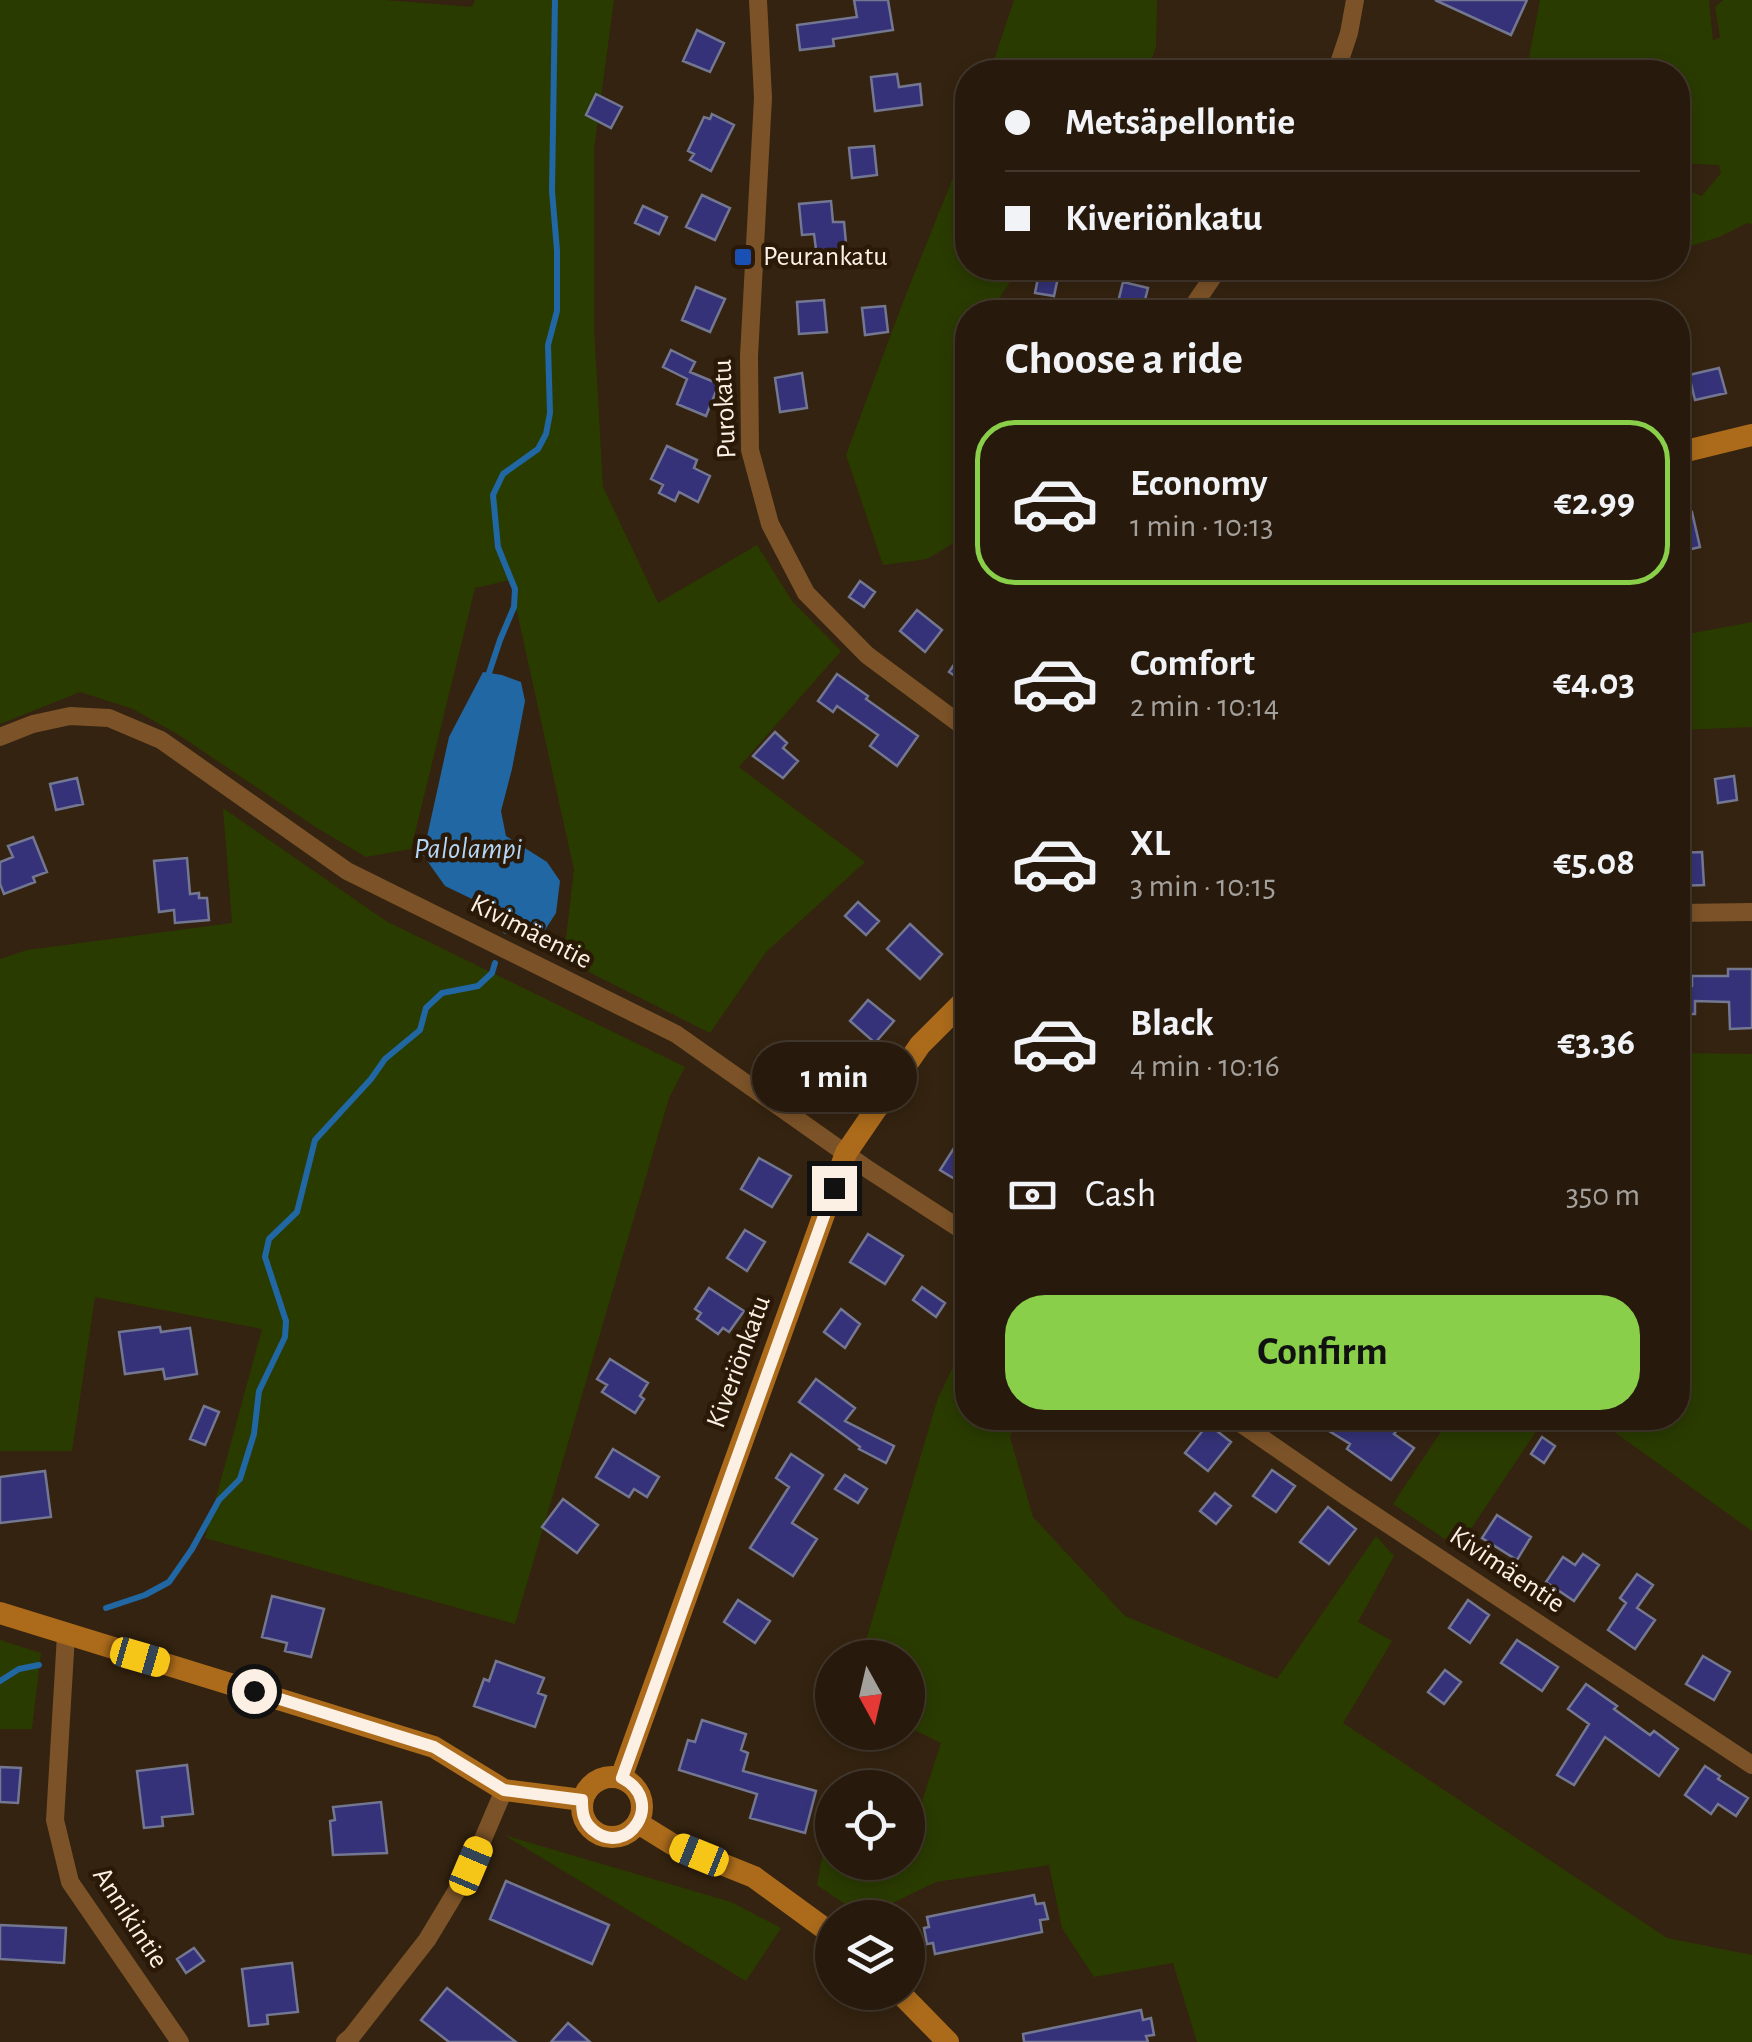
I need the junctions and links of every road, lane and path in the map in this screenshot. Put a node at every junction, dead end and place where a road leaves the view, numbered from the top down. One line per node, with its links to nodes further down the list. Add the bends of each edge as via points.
1 (758, 0): 6 (street, Purokatu, via 763,98 750,450 770,524 806,593 867,655)
2 (1354, 0): 3 (street)
3 (1340, 60)
4 (1752, 435): 5 (street)
5 (1690, 450)
6 (955, 720)
7 (0, 737): 11 (street, Kivimäentie, via 70,716 109,718 161,740 347,871 676,1034)
8 (1690, 912): 9 (street)
9 (1752, 912)
10 (955, 1010): 11 (street, Kiveriönkatu, via 920,1044)
11 (846, 1153): 12 (street, Kivimäentie); 17 (street, Kiveriönkatu)
12 (955, 1225)
13 (1250, 1430): 16 (street, Kivimäentie)
14 (0, 1613): 15 (street)
15 (66, 1635): 18 (street, via 434,1747); 23 (street, Annikintie, via 55,1820 70,1882)
16 (1752, 1765)
17 (622, 1778): 19 (street, via 602,1779); 20 (street, via 640,1796)
18 (504, 1790): 19 (street); 24 (street, via 471,1866 427,1940)
19 (582, 1800): 20 (street, via 589,1828 606,1837 624,1835)
20 (638, 1823): 21 (street, via 754,1877)
21 (815, 1922)
22 (917, 2010): 25 (street)
23 (180, 2042)
24 (344, 2042)
25 (948, 2042)

